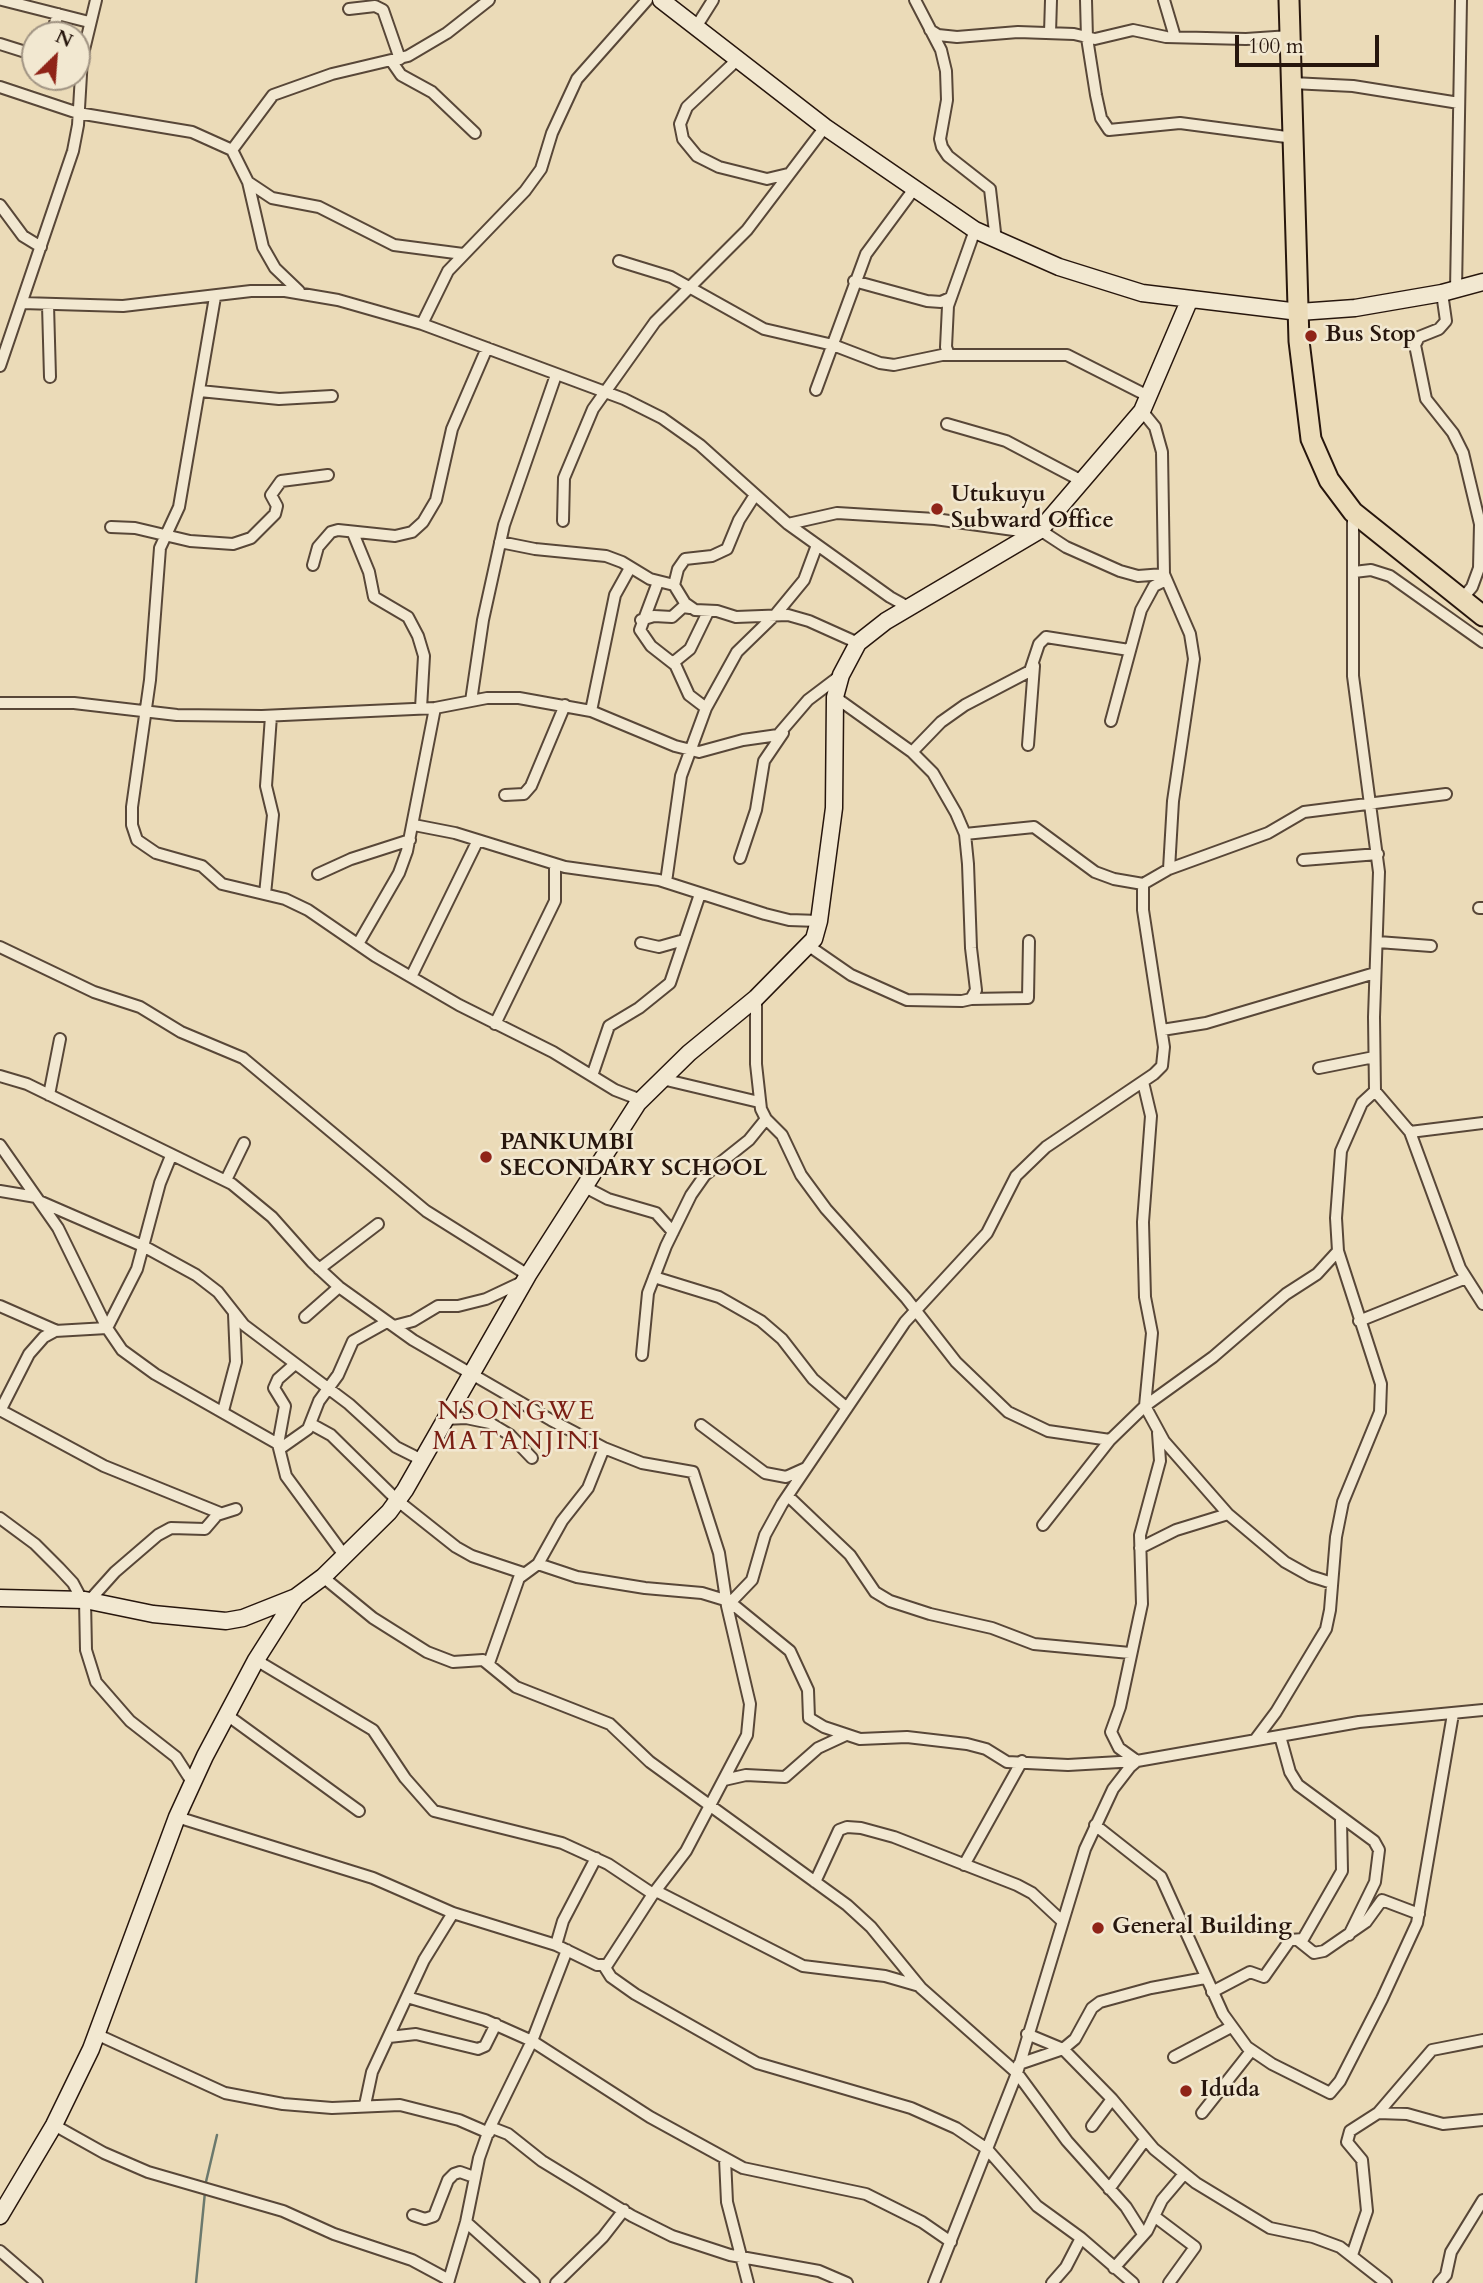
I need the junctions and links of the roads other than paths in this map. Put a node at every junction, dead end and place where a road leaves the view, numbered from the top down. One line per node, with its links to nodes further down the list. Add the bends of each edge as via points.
1 (2, 0): 14 (street)
2 (96, 0): 17 (street)
3 (489, 0): 26 (street, via 436,41)
4 (647, 0): 44 (street, via 577,79 534,180)
5 (661, 0): 18 (street)
6 (713, 0): 18 (street)
7 (915, 0): 19 (street)
8 (1051, 0): 20 (street)
9 (1086, 0): 23 (street)
10 (1164, 0): 22 (street)
11 (1289, 0): 21 (highway)
12 (1461, 0): 31 (street)
13 (349, 9): 26 (street, via 375,6 383,10)
14 (58, 14): 15 (street); 16 (street)
15 (56, 21)
16 (85, 21)
17 (89, 21)
18 (696, 27): 27 (street)
19 (930, 30): 20 (street, via 957,37); 42 (street, via 941,50 947,85 942,146 990,189)
20 (1050, 33): 23 (street)
21 (1290, 36): 22 (street); 28 (highway)
22 (1175, 37): 23 (street, via 1133,30)
23 (1087, 38): 35 (street, via 1098,107 1109,130 1180,123)
24 (0, 44): 25 (street)
25 (21, 51)
26 (396, 60): 34 (street, via 401,75 432,92); 36 (street, via 324,77 274,95)
27 (737, 60): 33 (street); 37 (street, via 687,107 680,124 683,139 697,156 719,167 767,179)
28 (1292, 83): 31 (street, via 1353,86); 35 (highway)
29 (0, 87): 32 (street)
30 (78, 91): 32 (street)
31 (1459, 103): 49 (street)
32 (78, 113): 36 (street, via 182,129); 43 (street, via 74,151)
33 (825, 127): 37 (street); 39 (street)
34 (475, 133)
35 (1294, 138): 56 (highway)
36 (233, 150): 38 (street)
37 (789, 173): 48 (street, via 747,230)
38 (248, 183): 44 (street, via 272,198 318,207 394,245); 50 (street, via 263,247 284,279)
39 (914, 189): 41 (street); 46 (street, via 872,244)
40 (0, 205): 43 (street, via 15,227)
41 (975, 230): 42 (street); 52 (street)
42 (996, 241): 53 (street, via 1105,282)
43 (41, 247): 54 (street)
44 (463, 254): 57 (street, via 443,279)
45 (619, 261): 48 (street, via 662,274)
46 (854, 281): 52 (street, via 927,301); 58 (street)
47 (1483, 282): 49 (street)
48 (688, 288): 58 (street, via 764,329); 66 (street, via 650,327)
49 (1449, 291): 56 (street, via 1355,308); 73 (street, via 1446,321 1416,340 1417,365 1426,399 1453,433)
50 (303, 293): 51 (street, via 260,291); 57 (street)
51 (215, 297): 55 (street, via 123,306); 65 (street)
52 (950, 299): 60 (street)
53 (1189, 301): 56 (street); 68 (street)
54 (22, 303): 55 (street); 61 (street)
55 (48, 305): 63 (street)
56 (1299, 312): 74 (highway, via 1301,373 1311,439 1329,480)
57 (422, 324): 59 (street)
58 (833, 345): 60 (street, via 894,365); 64 (street)
59 (487, 348): 62 (street); 79 (street, via 452,429 440,487 428,515 406,534)
60 (949, 355): 68 (street, via 1067,355)
61 (0, 366)
62 (556, 374): 66 (street); 81 (street)
63 (50, 377)
64 (816, 390)
65 (200, 391): 67 (street, via 279,399); 80 (street, via 179,508)
66 (607, 392): 72 (street, via 680,430); 75 (street, via 593,409 568,467)
67 (332, 396)
68 (1146, 404): 71 (street, via 1124,435); 86 (street, via 1162,452)
69 (947, 424): 71 (street, via 1006,442)
70 (328, 475): 80 (street, via 289,477 278,483 271,495 276,512 243,542)
71 (1080, 480): 78 (street)
72 (755, 495): 76 (street); 88 (street, via 727,550 685,559)
73 (1479, 502): 89 (street, via 1479,568)
74 (1353, 512): 85 (street); 89 (highway)
75 (563, 521)
76 (788, 524): 78 (street, via 837,513); 82 (street)
77 (111, 527): 80 (street)
78 (1040, 530): 86 (street, via 1120,571); 90 (street)
79 (352, 533): 83 (street, via 338,530 323,539); 106 (street, via 374,597 408,617 418,636 424,656)
80 (164, 536): 109 (street)
81 (500, 542): 84 (street, via 595,554); 103 (street)
82 (817, 545): 90 (street); 93 (street, via 804,580)
83 (313, 565)
84 (630, 568): 87 (street); 110 (street, via 615,595)
85 (1353, 572): 96 (street, via 1371,570 1390,576); 119 (street, via 1353,668)
86 (1165, 577): 98 (street, via 1149,592); 128 (street, via 1190,634 1195,671 1172,801)
87 (658, 582): 88 (street); 95 (street)
88 (674, 585): 91 (street)
89 (1461, 600): 94 (highway)
90 (908, 607): 97 (street)
91 (690, 608): 92 (street); 95 (street, via 682,608 672,617)
92 (708, 612): 93 (street, via 736,617); 99 (street, via 690,649 676,657)
93 (776, 614): 97 (street, via 809,621); 108 (street, via 737,652)
94 (1483, 615)
95 (641, 620): 99 (street, via 641,635)
96 (1483, 642)
97 (858, 643): 101 (street)
98 (1129, 650): 100 (street, via 1046,637 1039,644); 112 (street)
99 (674, 664): 108 (street, via 689,695)
100 (1034, 666): 114 (street); 116 (street, via 1020,678 965,705)
101 (841, 675): 102 (street); 113 (street, via 808,700)
102 (835, 697): 116 (street); 134 (street, via 834,808)
103 (471, 701): 105 (street, via 519,698); 107 (street)
104 (0, 703): 109 (street, via 74,703)
105 (565, 705): 110 (street); 118 (street, via 531,786 524,794)
106 (421, 708): 107 (street); 111 (street)
107 (435, 708): 120 (street)
108 (706, 708): 115 (street)
109 (147, 710): 111 (street, via 177,715); 132 (street, via 132,807 137,840 156,853 202,866 222,884)
110 (591, 711): 115 (street)
111 (271, 716): 132 (street, via 266,786 273,815)
112 (1111, 721)
113 (785, 730): 115 (street); 125 (street, via 764,761 756,810)
114 (1028, 745)
115 (690, 751): 130 (street, via 681,776)
116 (912, 752): 121 (street, via 945,791)
117 (1446, 794): 119 (street)
118 (505, 795)
119 (1372, 803): 124 (street); 128 (street, via 1304,812 1268,833)
120 (414, 824): 122 (street); 123 (street)
121 (965, 834): 131 (street, via 1034,827 1095,872); 146 (street, via 976,984)
122 (410, 840): 129 (street); 139 (street, via 399,873)
123 (478, 840): 127 (street); 144 (street)
124 (1378, 854): 126 (street); 137 (street)
125 (740, 858)
126 (1303, 860)
127 (555, 864): 130 (street); 147 (street, via 555,901)
128 (1169, 869): 131 (street)
129 (318, 874)
130 (666, 882): 133 (street)
131 (1143, 884): 148 (street)
132 (265, 894): 139 (street, via 308,910)
133 (700, 894): 134 (street, via 780,918); 135 (street)
134 (819, 921): 140 (street)
135 (684, 940): 138 (street, via 659,947); 153 (street, via 669,985 609,1026)
136 (1029, 941): 146 (street, via 1028,998)
137 (1378, 942): 141 (street); 143 (street)
138 (641, 943)
139 (358, 944): 144 (street)
140 (809, 946): 145 (street); 146 (street, via 851,975 907,1000)
141 (1431, 946)
142 (0, 947): 176 (street, via 94,992 140,1007 181,1032 243,1058 426,1212)
143 (1375, 972): 148 (street, via 1206,1023); 150 (street)
144 (411, 977): 147 (street)
145 (756, 998): 154 (street); 159 (street)
146 (971, 999)
147 (495, 1024): 153 (street)
148 (1162, 1030): 155 (street, via 1162,1066)
149 (61, 1039): 157 (street)
150 (1374, 1057): 151 (street); 156 (street)
151 (1319, 1068)
152 (0, 1076): 157 (street)
153 (592, 1076): 158 (street)
154 (662, 1079): 158 (street); 159 (street)
155 (1143, 1083): 181 (street, via 1071,1128 1030,1162 1007,1191 987,1233); 192 (street, via 1152,1116 1143,1222 1145,1297 1152,1333)
156 (1375, 1091): 162 (street); 173 (street, via 1362,1102 1341,1151)
157 (49, 1095): 165 (street)
158 (641, 1100): 167 (street)
159 (759, 1102): 160 (street)
160 (766, 1119): 171 (street, via 705,1175); 181 (street, via 782,1135 819,1201)
161 (1483, 1123): 162 (street)
162 (1410, 1132): 177 (street)
163 (244, 1143): 166 (street)
164 (0, 1145): 169 (street)
165 (171, 1156): 166 (street); 172 (street)
166 (226, 1180): 174 (street, via 272,1217)
167 (585, 1187): 171 (street, via 656,1213); 176 (street)
168 (0, 1191): 169 (street)
169 (38, 1199): 172 (street); 186 (street, via 58,1228)
170 (378, 1224): 174 (street)
171 (673, 1232): 175 (street)
172 (145, 1247): 182 (street, via 208,1283); 186 (street)
173 (1338, 1251): 184 (street); 192 (street, via 1317,1274)
174 (319, 1269): 178 (street)
175 (654, 1277): 188 (street); 193 (street, via 719,1297 761,1321 782,1339 813,1379)
176 (526, 1278): 185 (street, via 486,1299 438,1306 412,1321); 190 (street)
177 (1466, 1278): 179 (street); 184 (street)
178 (339, 1287): 183 (street); 185 (street)
179 (1483, 1304)
180 (0, 1306): 187 (street)
181 (915, 1310): 193 (street); 200 (street, via 956,1362 1008,1412 1048,1431)
182 (234, 1314): 189 (street); 195 (street, via 236,1362)
183 (304, 1317)
184 (1359, 1321): 218 (street, via 1382,1396 1377,1422 1343,1502)
185 (391, 1324): 190 (street); 191 (street, via 354,1341)
186 (107, 1328): 187 (street); 195 (street, via 138,1363)
187 (57, 1331): 194 (street, via 44,1337 29,1354)
188 (642, 1355)
189 (295, 1364): 191 (street); 201 (street, via 274,1388 285,1406)
190 (472, 1375): 196 (street); 202 (street)
191 (327, 1388): 197 (street); 204 (street, via 389,1442)
192 (1144, 1406): 199 (street); 200 (street)
193 (847, 1408): 205 (street)
194 (0, 1410): 209 (street, via 104,1466)
195 (223, 1411): 201 (street)
196 (445, 1419): 203 (street, via 491,1423); 204 (street)
197 (311, 1424): 201 (street); 207 (street, via 340,1443)
198 (701, 1426): 205 (street, via 765,1473 786,1477)
199 (1157, 1428): 210 (street); 213 (street, via 1160,1461)
200 (1110, 1440): 212 (street)
201 (280, 1446): 214 (street, via 286,1476)
202 (604, 1448): 215 (street, via 588,1488 562,1521); 222 (street, via 642,1463 695,1474 719,1553)
203 (532, 1458)
204 (422, 1460): 207 (street)
205 (808, 1468): 206 (street)
206 (788, 1496): 222 (street, via 765,1535 752,1580); 223 (street, via 850,1555 869,1586 882,1597 1034,1644)
207 (398, 1501): 214 (street); 216 (street, via 466,1553)
208 (236, 1509): 209 (street)
209 (220, 1513): 221 (street, via 205,1529 171,1528 158,1535)
210 (1228, 1514): 213 (street, via 1176,1530); 218 (street, via 1285,1562)
211 (0, 1518): 221 (street, via 35,1544)
212 (1043, 1525)
213 (1140, 1548): 223 (street, via 1142,1597)
214 (344, 1555): 217 (street)
215 (538, 1564): 216 (street); 222 (street, via 577,1577 702,1593)
216 (523, 1573): 225 (street)
217 (323, 1577): 219 (street); 225 (street, via 373,1618 427,1652 453,1662 477,1659)
218 (1332, 1583): 231 (street, via 1326,1629)
219 (296, 1597): 221 (street, via 260,1614 226,1621 154,1615); 224 (street)
220 (0, 1598): 221 (street)
221 (85, 1600): 235 (street, via 85,1642 96,1682 130,1721 176,1756)
222 (727, 1603): 229 (street, via 790,1651 805,1681 811,1721); 234 (street, via 751,1714 747,1735)
223 (1130, 1653): 233 (street, via 1112,1739)
224 (256, 1660): 228 (street); 241 (street, via 373,1730 433,1811 541,1836)
225 (489, 1663): 236 (street, via 516,1687 610,1724 650,1762)
226 (1483, 1710): 227 (street)
227 (1453, 1714): 230 (street); 246 (street)
228 (227, 1715): 235 (street); 237 (street)
229 (846, 1735): 232 (street, via 967,1744 1007,1762); 234 (street, via 818,1748 785,1777 746,1775)
230 (1280, 1736): 231 (street); 239 (street, via 1298,1785)
231 (1255, 1740): 233 (street)
232 (1021, 1761): 233 (street, via 1068,1765); 242 (street)
233 (1137, 1761): 240 (street, via 1113,1789)
234 (724, 1780): 236 (street)
235 (192, 1782): 238 (street)
236 (710, 1804): 243 (street); 244 (street, via 686,1851)
237 (359, 1811)
238 (177, 1817): 245 (street, via 373,1878); 258 (street)
239 (1341, 1820): 248 (street, via 1374,1841 1379,1852 1375,1882); 249 (street, via 1341,1873)
240 (1095, 1825): 247 (street); 252 (street, via 1161,1877)
241 (596, 1858): 244 (street); 250 (street, via 563,1921)
242 (964, 1865): 243 (street, via 887,1835 847,1826 834,1836); 247 (street, via 1026,1888)
243 (815, 1882): 253 (street, via 871,1927)
244 (654, 1893): 251 (street, via 615,1957); 253 (street, via 803,1966 885,1976)
245 (453, 1913): 250 (street); 255 (street)
246 (1419, 1914): 248 (street, via 1382,1900 1370,1918); 264 (street, via 1382,1999 1332,2092 1311,2086)
247 (1062, 1921): 259 (street)
248 (1349, 1935): 249 (street, via 1317,1954)
249 (1299, 1941): 254 (street, via 1290,1940 1264,1976 1252,1972)
250 (562, 1948): 251 (street); 262 (street)
251 (604, 1966): 276 (street, via 635,1994 757,2063 928,2114)
252 (1205, 1978): 254 (street); 263 (street, via 1116,1996 1095,2005 1075,2039)
253 (921, 1988): 266 (street)
254 (1213, 1992): 257 (street)
255 (407, 1997): 256 (street); 260 (street)
256 (496, 2024): 260 (street, via 485,2046 478,2049 416,2034); 262 (street)
257 (1231, 2027): 264 (street); 265 (street)
258 (96, 2034): 268 (street, via 225,2093 283,2104); 272 (street)
259 (1027, 2034): 263 (street); 266 (street)
260 (389, 2037): 268 (street, via 368,2081)
261 (1483, 2040): 270 (street, via 1432,2050)
262 (532, 2041): 274 (street); 277 (street)
263 (1063, 2049): 266 (street); 267 (street)
264 (1251, 2051): 269 (street)
265 (1174, 2057)
266 (1018, 2068): 276 (street); 280 (street, via 1035,2101)
267 (1112, 2099): 273 (street); 275 (street)
268 (365, 2105): 274 (street, via 387,2103 430,2111)
269 (1202, 2113)
270 (1378, 2113): 271 (street, via 1451,2124); 291 (street, via 1353,2127 1348,2138 1362,2160 1367,2211)
271 (1483, 2120)
272 (54, 2125): 284 (street); 294 (street, via 104,2153 191,2187 283,2211 412,2260)
273 (1092, 2126)
274 (490, 2130): 279 (street); 282 (street, via 508,2134 542,2161)
275 (1145, 2140): 278 (street); 280 (street)
276 (988, 2149): 288 (street, via 1037,2206); 289 (street)
277 (725, 2160): 289 (street, via 754,2171 866,2194); 292 (street, via 727,2202)
278 (1184, 2174): 285 (street); 291 (street, via 1270,2228 1321,2239)
279 (474, 2177): 283 (street, via 454,2174 433,2216); 286 (street)
280 (1110, 2189): 287 (street)
281 (1483, 2200): 305 (street, via 1451,2252 1446,2275)
282 (624, 2210): 292 (street, via 689,2243); 297 (street)
283 (413, 2215)
284 (0, 2216)
285 (1154, 2216): 287 (street); 303 (street, via 1195,2247)
286 (466, 2222): 294 (street); 296 (street)
287 (1143, 2234): 293 (street)
288 (1081, 2238): 293 (street); 301 (street)
289 (951, 2242): 300 (street)
290 (0, 2251): 295 (street)
291 (1352, 2255): 304 (street)
292 (741, 2257): 298 (street); 299 (street, via 819,2271)
293 (1114, 2268): 302 (street)
294 (449, 2282)
295 (37, 2283)
296 (534, 2283)
297 (556, 2283)
298 (748, 2283)
299 (847, 2283)
300 (934, 2283)
301 (1052, 2283)
302 (1133, 2283)
303 (1169, 2283)
304 (1386, 2283)
305 (1439, 2283)

